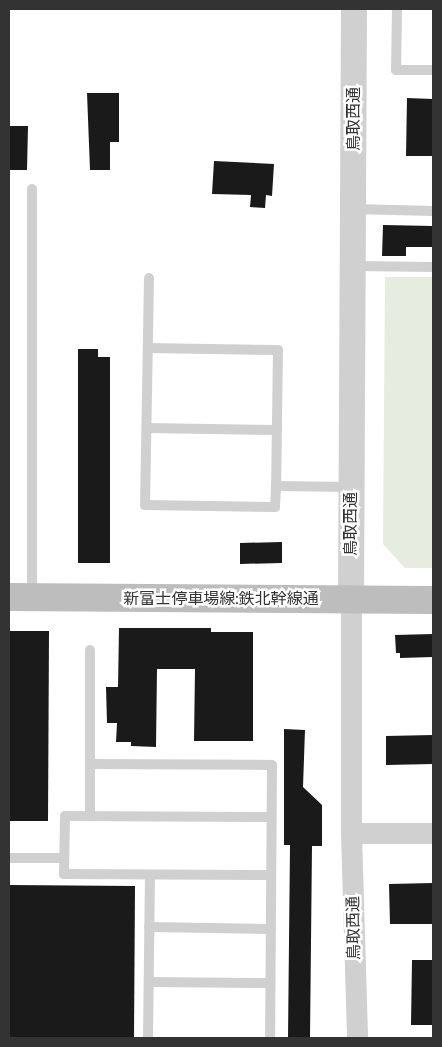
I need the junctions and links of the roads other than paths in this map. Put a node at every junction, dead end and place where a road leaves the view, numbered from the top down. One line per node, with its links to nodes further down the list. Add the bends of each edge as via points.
1 (354, 9): 5 (street, 鳥取西通)
2 (397, 9): 3 (lane, via 396,70)
3 (433, 70)
4 (32, 189): 15 (lane)
5 (353, 209): 6 (lane); 7 (street, 鳥取西通)
6 (433, 211)
7 (352, 266): 8 (lane); 14 (street, 鳥取西通)
8 (433, 267)
9 (149, 278): 10 (lane)
10 (148, 348): 11 (lane); 12 (lane, via 278,350)
11 (147, 428): 12 (lane); 13 (lane, via 145,505 276,507)
12 (277, 430): 13 (lane)
13 (276, 486): 14 (lane)
14 (352, 487): 16 (street, 鳥取西通)
15 (20, 597): 16 (main road, 新富士停車場線:鉄北幹線通)
16 (351, 600): 17 (main road, 新富士停車場線:鉄北幹線通); 23 (street, 鳥取西通)
17 (433, 600)
18 (90, 650): 19 (lane)
19 (90, 764): 20 (lane); 21 (lane, via 272,765)
20 (90, 816): 21 (lane); 25 (lane, via 65,816)
21 (271, 817): 27 (lane)
22 (433, 832): 23 (street)
23 (352, 833): 34 (street, 鳥取西通)
24 (9, 858): 25 (lane)
25 (64, 858): 26 (lane, via 64,874)
26 (150, 875): 27 (lane); 28 (lane)
27 (271, 875): 29 (lane)
28 (149, 926): 29 (lane); 30 (lane)
29 (271, 929): 31 (lane)
30 (149, 982): 31 (lane); 32 (lane)
31 (270, 983): 33 (lane)
32 (148, 1038)
33 (270, 1038)
34 (357, 1038)

